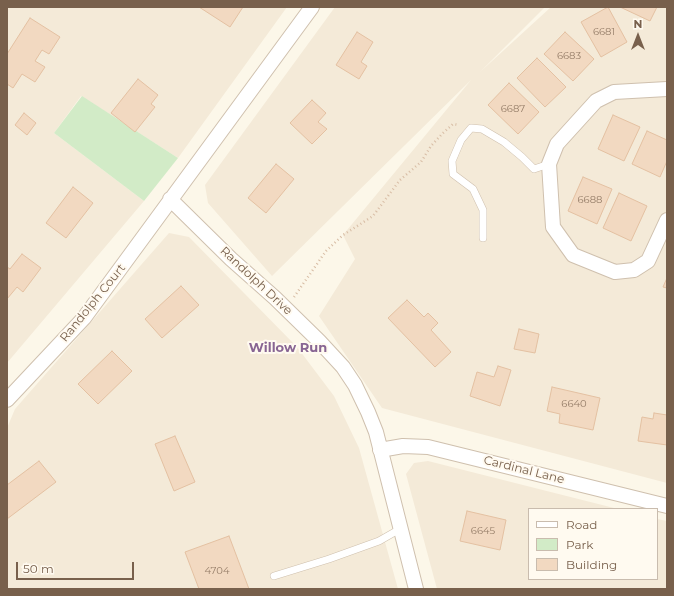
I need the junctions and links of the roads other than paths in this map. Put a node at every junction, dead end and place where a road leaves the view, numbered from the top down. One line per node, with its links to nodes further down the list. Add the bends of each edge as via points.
1 (312, 7): 4 (street)
2 (667, 89): 3 (street, via 614,92 596,102 557,144)
3 (549, 164): 5 (street, via 553,227 573,255 615,272 634,270 648,261); 6 (lane, via 534,169 504,142 482,129 471,128 461,140 452,161 453,174 473,189 484,210)
4 (170, 199): 7 (street, Randolph Court, via 84,318); 8 (street, Randolph Drive, via 343,367 371,418)
5 (667, 220)
6 (483, 238)
7 (7, 400)
8 (380, 450): 9 (street, Cardinal Lane, via 403,446 428,447); 10 (street, Randolph Drive)
9 (667, 506)
10 (400, 529): 11 (lane, via 379,541); 12 (street, Randolph Drive)
11 (274, 576)
12 (416, 589)

